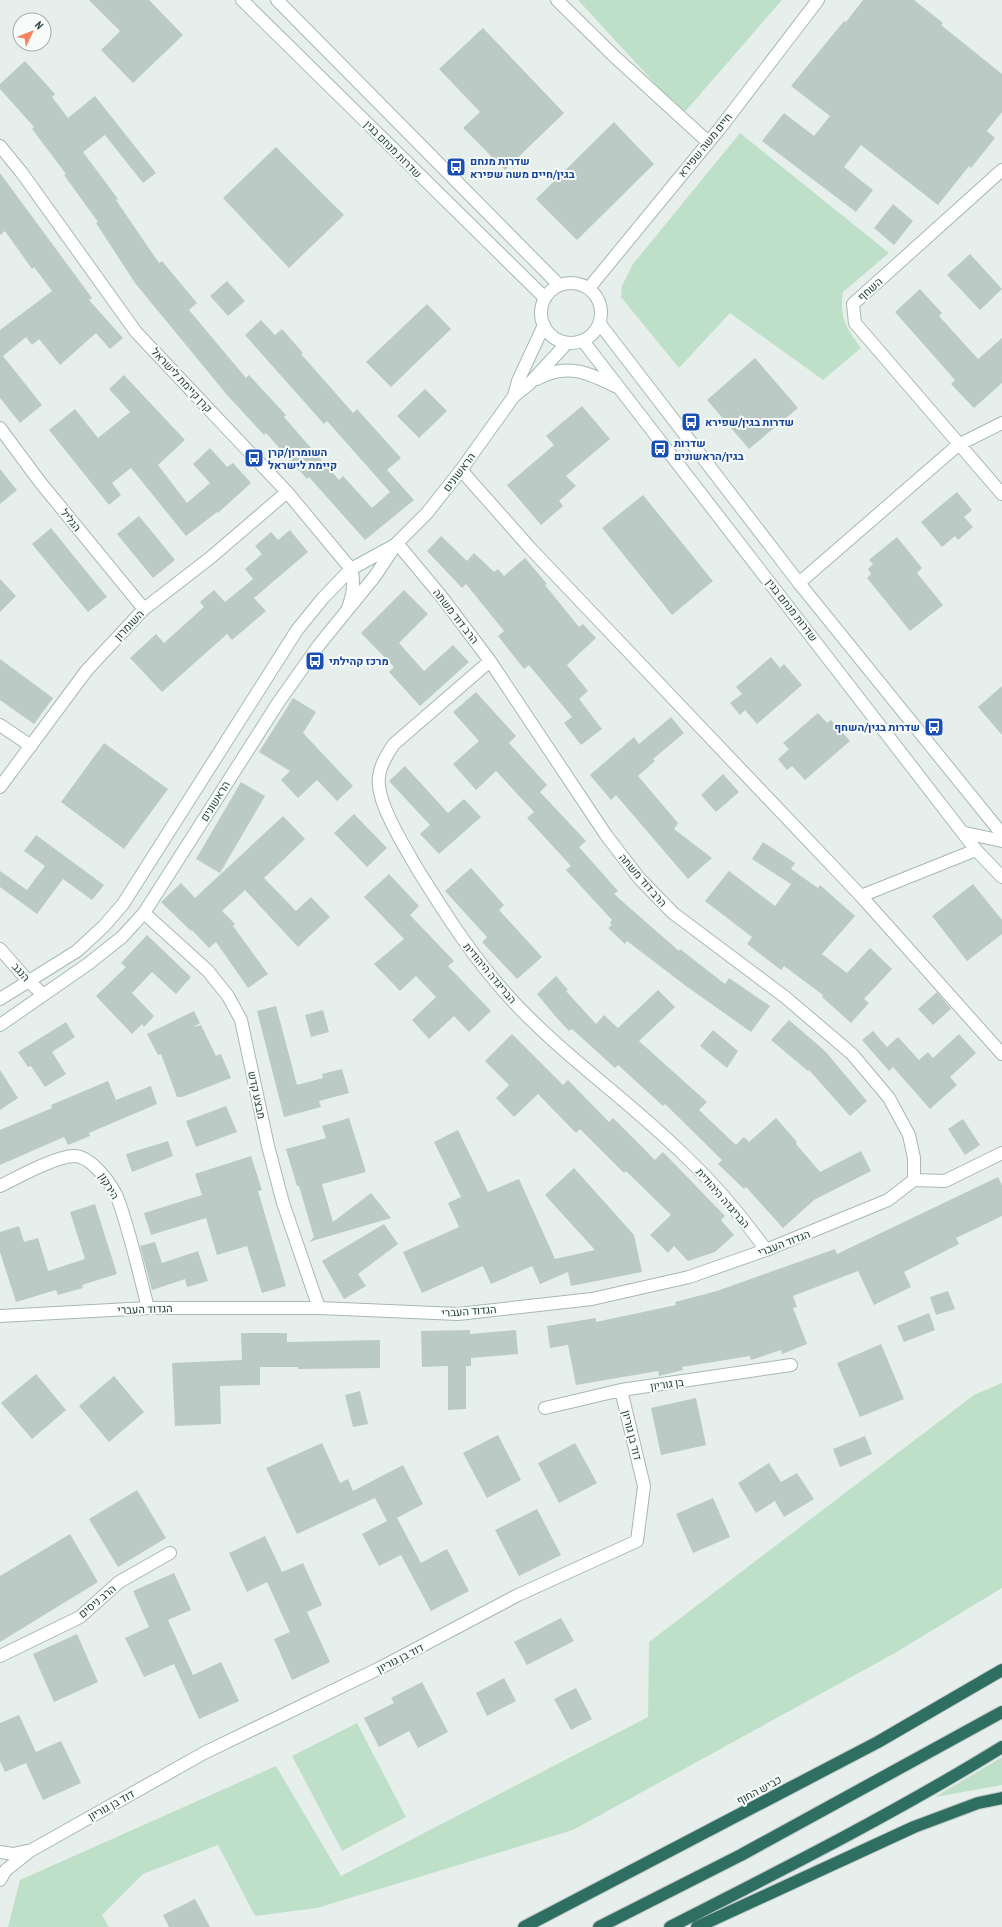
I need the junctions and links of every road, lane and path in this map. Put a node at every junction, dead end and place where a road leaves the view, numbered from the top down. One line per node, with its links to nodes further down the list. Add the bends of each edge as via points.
1 (242, 0): 10 (street, שדרות מנחם בגין)
2 (277, 0): 8 (street, שדרות מנחם בגין)
3 (557, 0): 5 (street)
4 (818, 0): 5 (street, חיים משה שפירא)
5 (708, 142): 9 (street, חיים משה שפירא)
6 (0, 146): 22 (street, קרן קיימת לישראל, via 22,172 136,332)
7 (1002, 170): 20 (street, השחף, via 853,304 855,323)
8 (559, 285): 9 (street, via 569,282 580,283); 10 (street, via 550,290)
9 (589, 288): 11 (street, via 601,304)
10 (544, 298): 12 (street, via 541,315)
11 (600, 324): 13 (street, via 590,337); 26 (street, שדרות מנחם בגין)
12 (544, 325): 14 (street, via 554,337); 17 (street, הראשונים, via 518,381)
13 (583, 341): 14 (street); 16 (street, שדרות מנחם בגין)
14 (567, 343): 15 (street, הראשונים)
15 (529, 384): 16 (street, via 547,373 571,370 596,376); 17 (street, הראשונים)
16 (622, 390): 33 (street, שדרות מנחם בגין)
17 (514, 396): 21 (street, הראשונים)
18 (1002, 423): 20 (street)
19 (0, 428): 27 (street, הגליל, via 40,482)
20 (958, 445): 23 (street); 26 (street)
21 (461, 470): 24 (street, הראשונים, via 427,513); 38 (street, via 530,548)
22 (287, 492): 25 (street, קרן קיימת לישראל); 27 (street, השומרון, via 210,558)
23 (1002, 494)
24 (397, 543): 25 (street, הראשונים); 28 (street, הראשונים, via 375,576); 29 (street, הרב דוד משתה)
25 (351, 569): 28 (street, via 354,580 353,594); 41 (street, הראשונים, via 297,630 123,904 104,926 76,951)
26 (799, 583): 34 (street, שדרות מנחם בגין)
27 (144, 609): 31 (street, השומרון, via 87,670)
28 (347, 610): 39 (street, הראשונים, via 278,703)
29 (490, 661): 47 (street, הרב דוד משתה, via 606,835 639,878 673,913 785,997 852,1054 889,1098 909,1135 914,1158); 49 (street, הבריגדה היהודית, via 394,744 384,760 378,778 390,821 452,926 485,970 537,1025 682,1152 741,1215)
30 (0, 725): 31 (street)
31 (31, 746): 32 (street, השומרון)
32 (0, 787)
33 (965, 833): 35 (street); 36 (street, שדרות מנחם בגין)
34 (1002, 834)
35 (1002, 841)
36 (976, 850): 37 (street, שדרות מנחם בגין); 38 (street)
37 (1002, 877)
38 (861, 896): 45 (street)
39 (144, 913): 42 (street, הראשונים, via 122,937 88,964); 51 (street, מבצע קדש, via 208,971 228,996 241,1020 283,1203)
40 (0, 949): 41 (street, הנגב)
41 (29, 982): 42 (street, הנגב); 43 (street, הראשונים)
42 (43, 994): 44 (street, הראשונים)
43 (0, 999)
44 (0, 1025)
45 (1002, 1054)
46 (1002, 1153): 47 (street, via 945,1181)
47 (914, 1180): 49 (street, הגדוד העברי, via 888,1200)
48 (0, 1186): 50 (street, הירקון, via 45,1164 74,1156 87,1161 100,1171 119,1201)
49 (766, 1250): 51 (street, הגדוד העברי, via 689,1277 592,1299 458,1314)
50 (148, 1308): 51 (street, הגדוד העברי); 52 (street, הגדוד העברי)
51 (319, 1308)
52 (0, 1316)
53 (791, 1365): 54 (street, בן גוריון)
54 (621, 1390): 55 (street, בן גוריון); 62 (street, דוד בן גוריון, via 644,1486 637,1541 518,1596 380,1668 204,1753)
55 (545, 1408)
56 (170, 1553): 57 (street, הרב ניסים, via 119,1582 80,1617)
57 (0, 1656)
58 (1002, 1670): 65 (highway, כביש החוף, via 878,1742)
59 (1002, 1712): 66 (highway, via 741,1855)
60 (1002, 1747): 67 (highway, via 792,1865)
61 (1002, 1798): 68 (highway, via 978,1803 914,1827)
62 (30, 1851): 63 (street, דוד בן גוריון, via 13,1854); 64 (street, דוד בן גוריון, via 6,1870)
63 (0, 1852)
64 (0, 1880)
65 (524, 1927)
66 (599, 1927)
67 (670, 1927)
68 (697, 1927)

